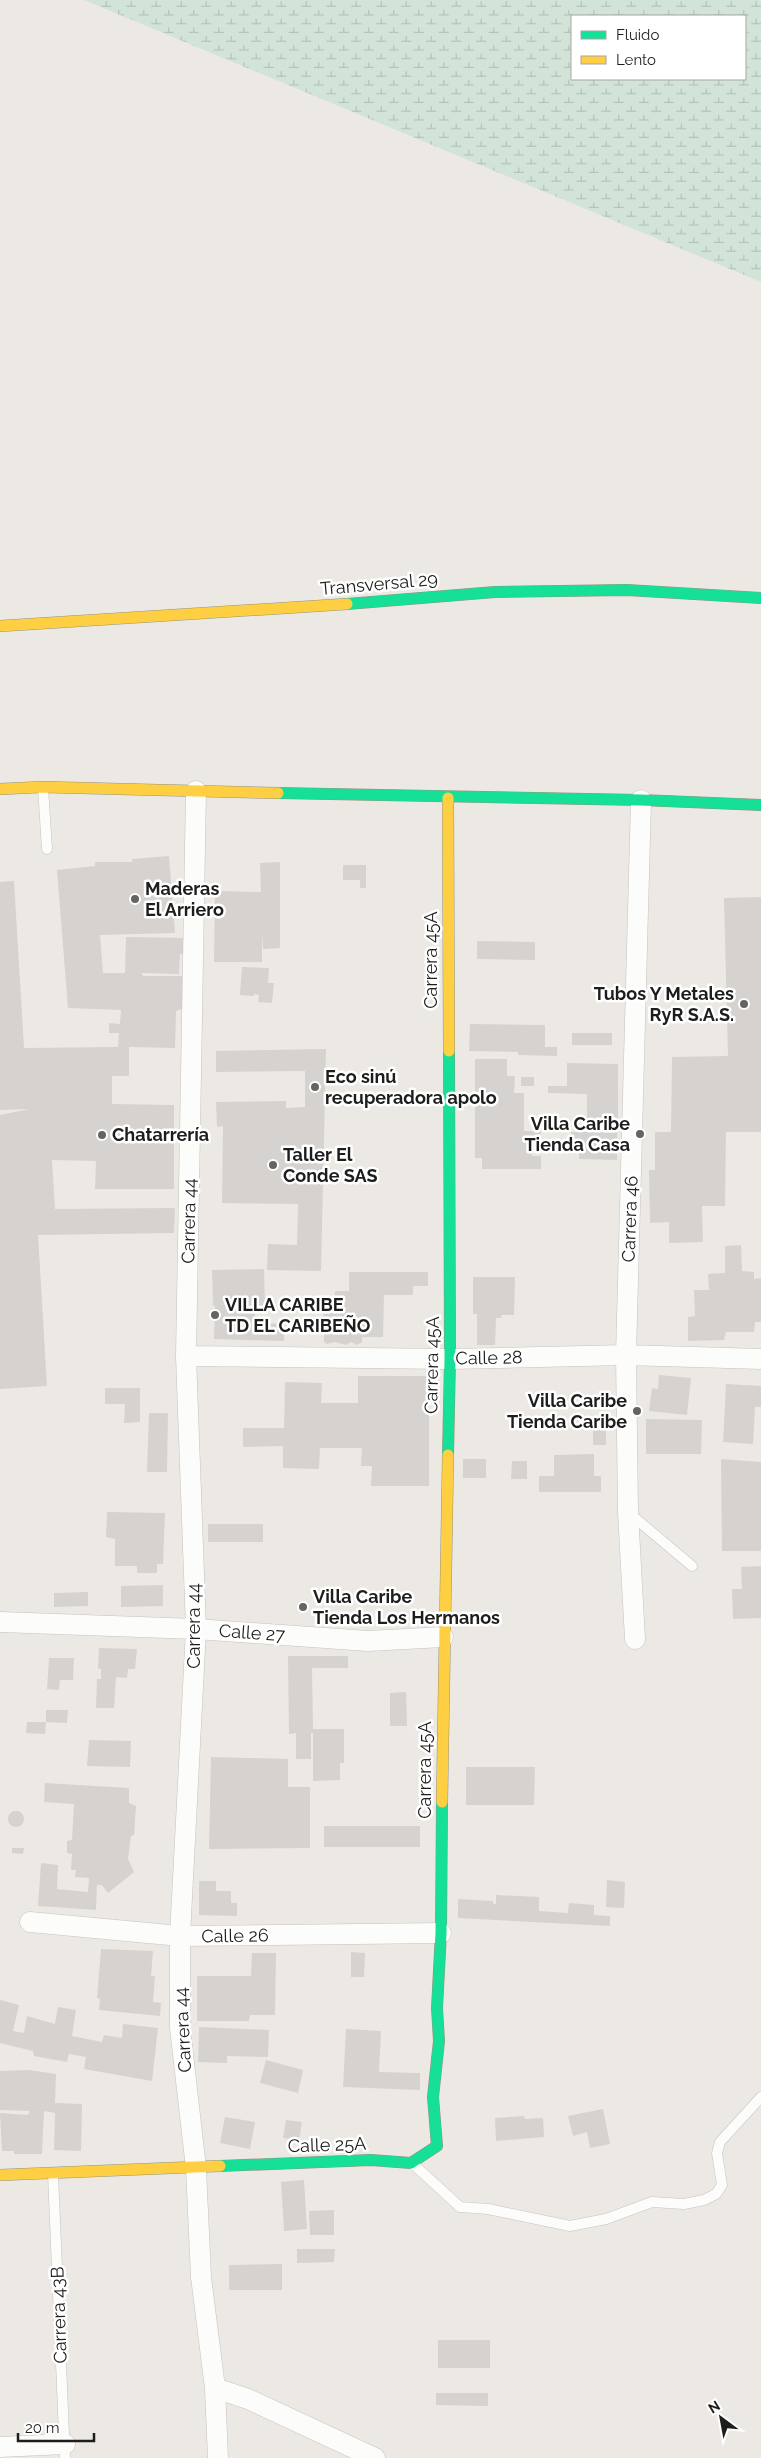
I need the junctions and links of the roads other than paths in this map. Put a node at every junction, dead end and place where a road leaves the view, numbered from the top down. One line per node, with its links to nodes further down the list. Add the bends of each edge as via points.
1 (745, 596): 2 (main road, Transversal 29); 3 (main road); 4 (main road, Transversal 29, via 627,590 495,592 289,609)
2 (761, 598)
3 (761, 604)
4 (0, 626)
5 (42, 787): 6 (main road); 7 (main road); 13 (lane)
6 (0, 789)
7 (196, 791): 9 (main road); 15 (street, Carrera 44)
8 (761, 794): 11 (main road)
9 (448, 798): 10 (main road); 16 (main road, Carrera 45A)
10 (641, 800): 11 (main road); 14 (street, Carrera 46)
11 (730, 804): 12 (main road)
12 (761, 805)
13 (47, 849)
14 (626, 1355): 16 (street, Calle 28); 17 (street, Calle 28); 18 (street, Carrera 46)
15 (186, 1356): 16 (street, Calle 28); 21 (street, Carrera 44)
16 (450, 1359): 22 (main road, Carrera 45A)
17 (761, 1359)
18 (628, 1512): 19 (lane); 23 (street, Carrera 46)
19 (692, 1566)
20 (0, 1622): 21 (street, Calle 27)
21 (196, 1629): 22 (street, Calle 27, via 368,1641); 26 (street, Carrera 44)
22 (444, 1637): 25 (main road, Carrera 45A)
23 (635, 1639)
24 (30, 1922): 26 (street, Calle 26)
25 (441, 1933): 26 (street, Calle 26); 28 (main road, via 437,2008 439,2041 434,2097 437,2146)
26 (180, 1936): 29 (street, Carrera 44, via 180,2028)
27 (761, 2097): 28 (lane, via 720,2142 717,2152 722,2185 716,2194 684,2204 652,2202 606,2219 570,2226 488,2209 460,2207)
28 (411, 2163): 29 (main road, Calle 25A, via 371,2160)
29 (196, 2168): 30 (main road, Calle 25A); 32 (street, Carrera 44, via 201,2277)
30 (53, 2173): 31 (main road, Calle 25A); 34 (lane, Carrera 43B)
31 (0, 2175)
32 (215, 2388): 35 (street, Carrera 44); 36 (street, via 248,2399)
33 (0, 2447): 34 (street)
34 (65, 2451)
35 (218, 2458)
36 (375, 2458)

